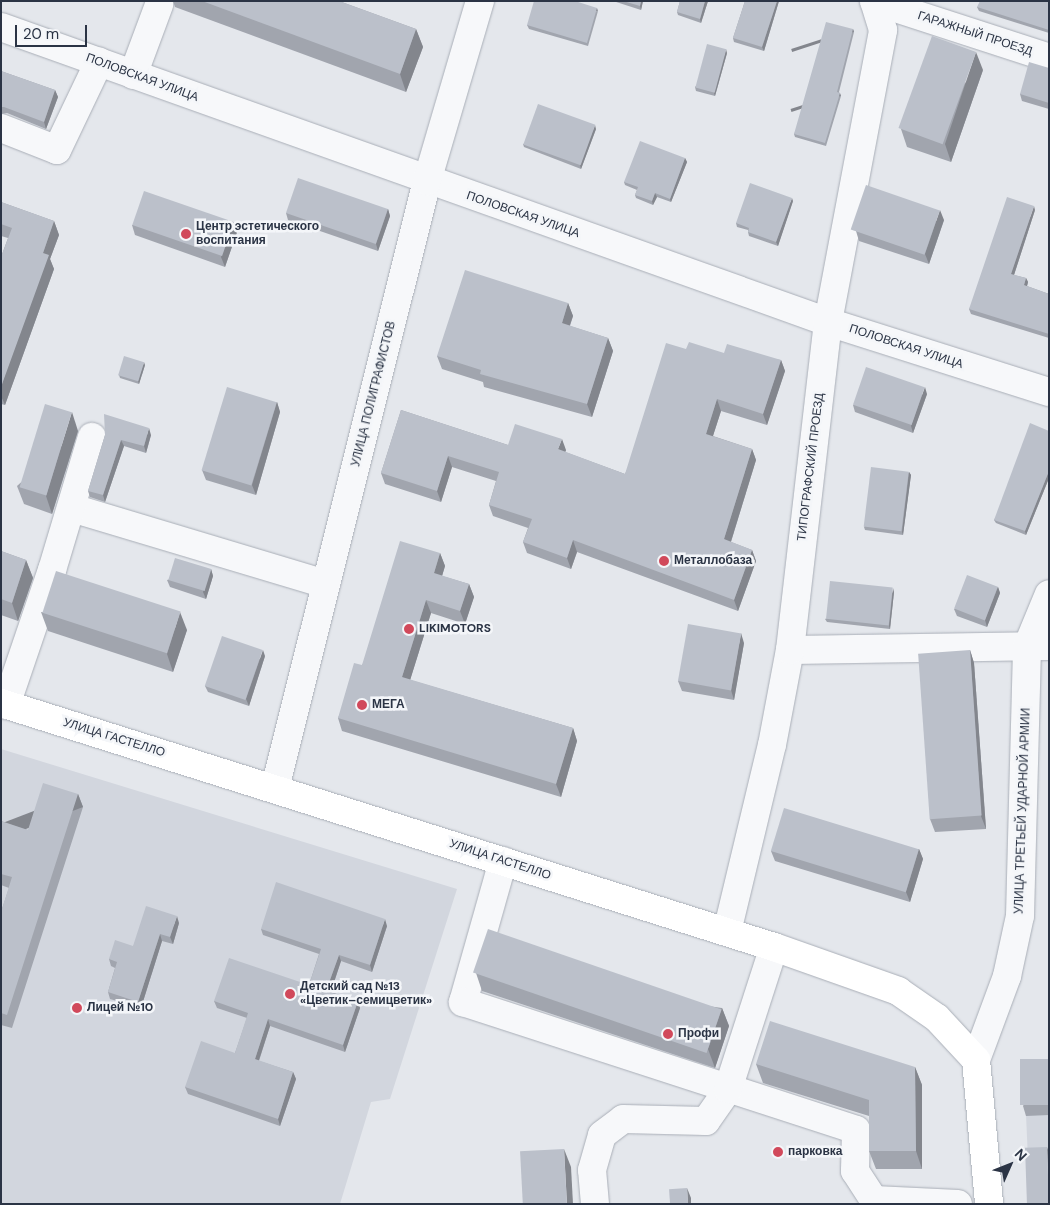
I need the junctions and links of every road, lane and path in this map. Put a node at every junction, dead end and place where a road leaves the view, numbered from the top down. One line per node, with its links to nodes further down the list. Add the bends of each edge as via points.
1 (480, 1): 9 (street, УЛИЦА ПОЛИГРАФИСТОВ)
2 (874, 1): 5 (street, ГАРАЖНЫЙ ПРОЕЗД); 10 (street, ТИПОГРАФСКИЙ ПРОЕЗД, via 883,30)
3 (156, 2): 7 (street)
4 (1, 27): 6 (street, ПОЛОВСКАЯ УЛИЦА)
5 (1049, 58)
6 (99, 62): 7 (street, ПОЛОВСКАЯ УЛИЦА); 8 (street, via 57,150)
7 (134, 75): 9 (street, ПОЛОВСКАЯ УЛИЦА)
8 (1, 128)
9 (427, 181): 10 (street, ПОЛОВСКАЯ УЛИЦА); 14 (street, УЛИЦА ПОЛИГРАФИСТОВ)
10 (828, 322): 11 (street, ПОЛОВСКАЯ УЛИЦА); 17 (street, ТИПОГРАФСКИЙ ПРОЕЗД)
11 (1049, 392)
12 (92, 437): 13 (street)
13 (72, 508): 14 (street); 18 (street)
14 (326, 584): 19 (street, УЛИЦА ПОЛИГРАФИСТОВ)
15 (1049, 594): 16 (street, УЛИЦА ТРЕТЬЕЙ УДАРНОЙ АРМИИ)
16 (1038, 646): 17 (street); 23 (street, УЛИЦА ТРЕТЬЕЙ УДАРНОЙ АРМИИ, via 1020,916 1007,976)
17 (790, 650): 21 (street, ТИПОГРАФСКИЙ ПРОЕЗД, via 772,745)
18 (4, 704): 19 (main road, УЛИЦА ГАСТЕЛЛО)
19 (275, 788): 20 (main road, УЛИЦА ГАСТЕЛЛО)
20 (503, 861): 21 (main road, УЛИЦА ГАСТЕЛЛО); 24 (street, via 463,1002)
21 (728, 932): 22 (main road, УЛИЦА ГАСТЕЛЛО)
22 (774, 947): 23 (main road, УЛИЦА ГАСТЕЛЛО, via 898,991 937,1018); 24 (street)
23 (976, 1060): 27 (main road, УЛИЦА ТРЕТЬЕЙ УДАРНОЙ АРМИИ)
24 (728, 1089): 25 (street, via 706,1121 623,1119 602,1135 592,1170); 26 (street, via 856,1130 855,1171 874,1200)
25 (595, 1204)
26 (958, 1204)
27 (989, 1204)

